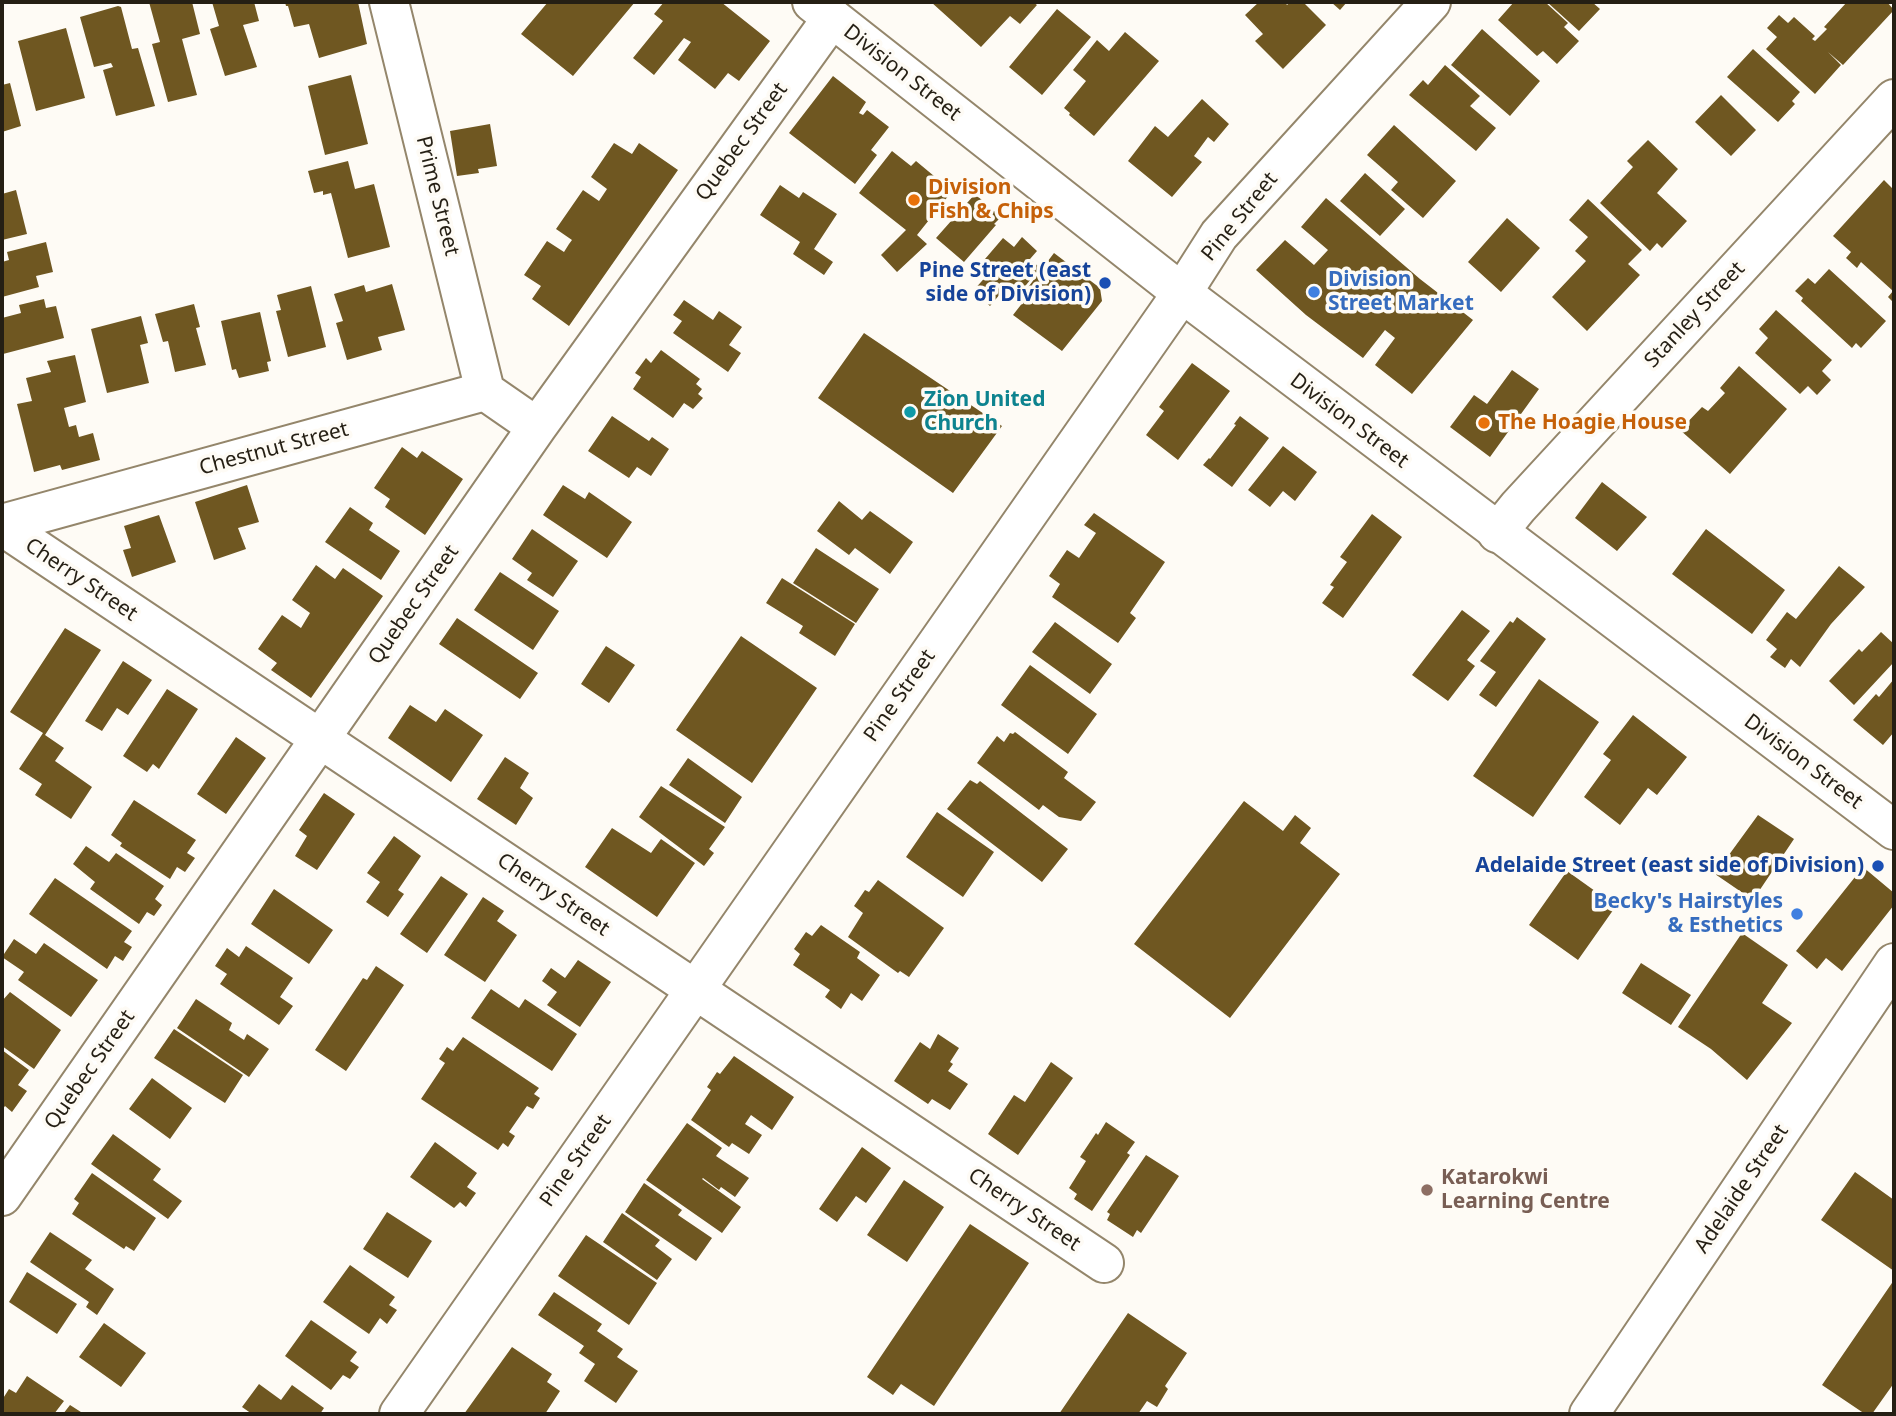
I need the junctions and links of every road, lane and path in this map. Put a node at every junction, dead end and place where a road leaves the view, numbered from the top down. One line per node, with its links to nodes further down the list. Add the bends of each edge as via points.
1 (389, 2): 6 (street, Prime Street)
2 (1431, 2): 5 (street, Pine Street, via 1219,236)
3 (822, 10): 5 (street, Division Street); 7 (street, Quebec Street)
4 (1894, 99): 9 (street, Stanley Street)
5 (1182, 293): 9 (street, Division Street); 13 (street, Pine Street)
6 (485, 391): 7 (street); 8 (street, Chestnut Street)
7 (537, 427): 10 (street, Quebec Street)
8 (2, 525): 10 (street, Cherry Street)
9 (1497, 533): 11 (street, Division Street)
10 (321, 740): 13 (street, Cherry Street); 14 (street, Quebec Street)
11 (1894, 830)
12 (1894, 963): 17 (street, Adelaide Street)
13 (695, 990): 15 (street, Cherry Street); 16 (street, Pine Street)
14 (2, 1196)
15 (1104, 1263)
16 (399, 1414)
17 (1590, 1414)

